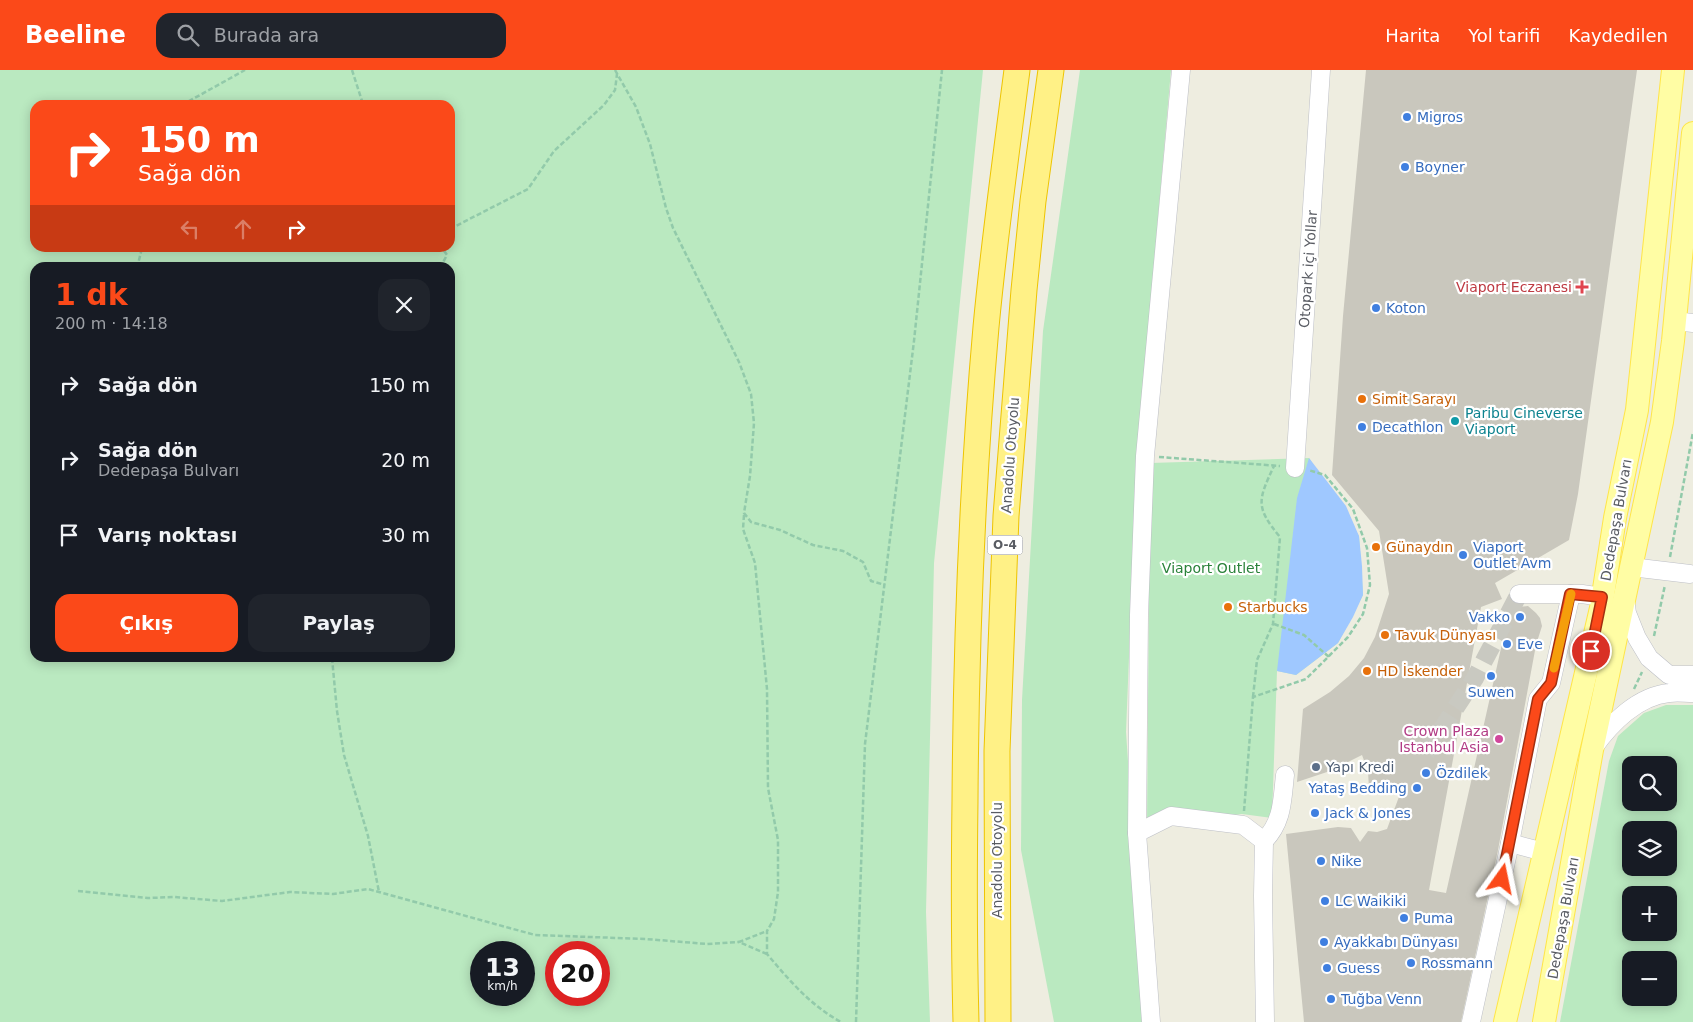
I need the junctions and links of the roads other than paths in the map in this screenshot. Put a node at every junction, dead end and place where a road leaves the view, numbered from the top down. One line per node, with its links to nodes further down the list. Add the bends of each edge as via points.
1 (999, 70): 10 (highway, via 990,149)
2 (1016, 70): 10 (highway, O-4)
3 (1050, 70): 27 (highway, Anadolu Otoyolu / O-4, via 1024,290 1006,516 997,751)
4 (1181, 70): 22 (street, via 1145,456 1139,615)
5 (1321, 70): 11 (street, Otopark içi Yollar)
6 (1672, 70): 17 (main road, Dedepaşa Bulvarı, via 1637,410)
7 (1693, 133): 8 (main road, Dedepaşa Bulvarı)
8 (1690, 195): 9 (main road, Dedepaşa Bulvarı)
9 (1684, 322): 12 (main road, Dedepaşa Bulvarı)
10 (986, 324): 26 (highway, O-4, via 973,514 966,692 963,943)
11 (1294, 468)
12 (1631, 568): 13 (street); 16 (main road, Dedepaşa Bulvarı)
13 (1690, 574)
14 (1519, 594): 15 (street)
15 (1570, 594): 17 (street); 24 (street, via 1551,683 1538,699)
16 (1624, 594): 18 (street, via 1637,638 1649,658 1669,675); 20 (main road, Dedepaşa Bulvarı)
17 (1602, 597): 25 (main road, Dedepaşa Bulvarı)
18 (1693, 675)
19 (1693, 692): 20 (street, via 1668,693 1646,700 1620,717)
20 (1592, 750): 32 (main road, Dedepaşa Bulvarı)
21 (1285, 775): 23 (street, via 1279,819)
22 (1137, 833): 23 (street, via 1171,816 1243,825); 28 (street)
23 (1264, 841): 29 (street)
24 (1510, 843): 25 (street); 30 (street)
25 (1544, 852): 31 (main road, Dedepaşa Bulvarı)
26 (966, 1022)
27 (998, 1022)
28 (1151, 1022)
29 (1265, 1022)
30 (1471, 1022)
31 (1505, 1022)
32 (1544, 1022)

